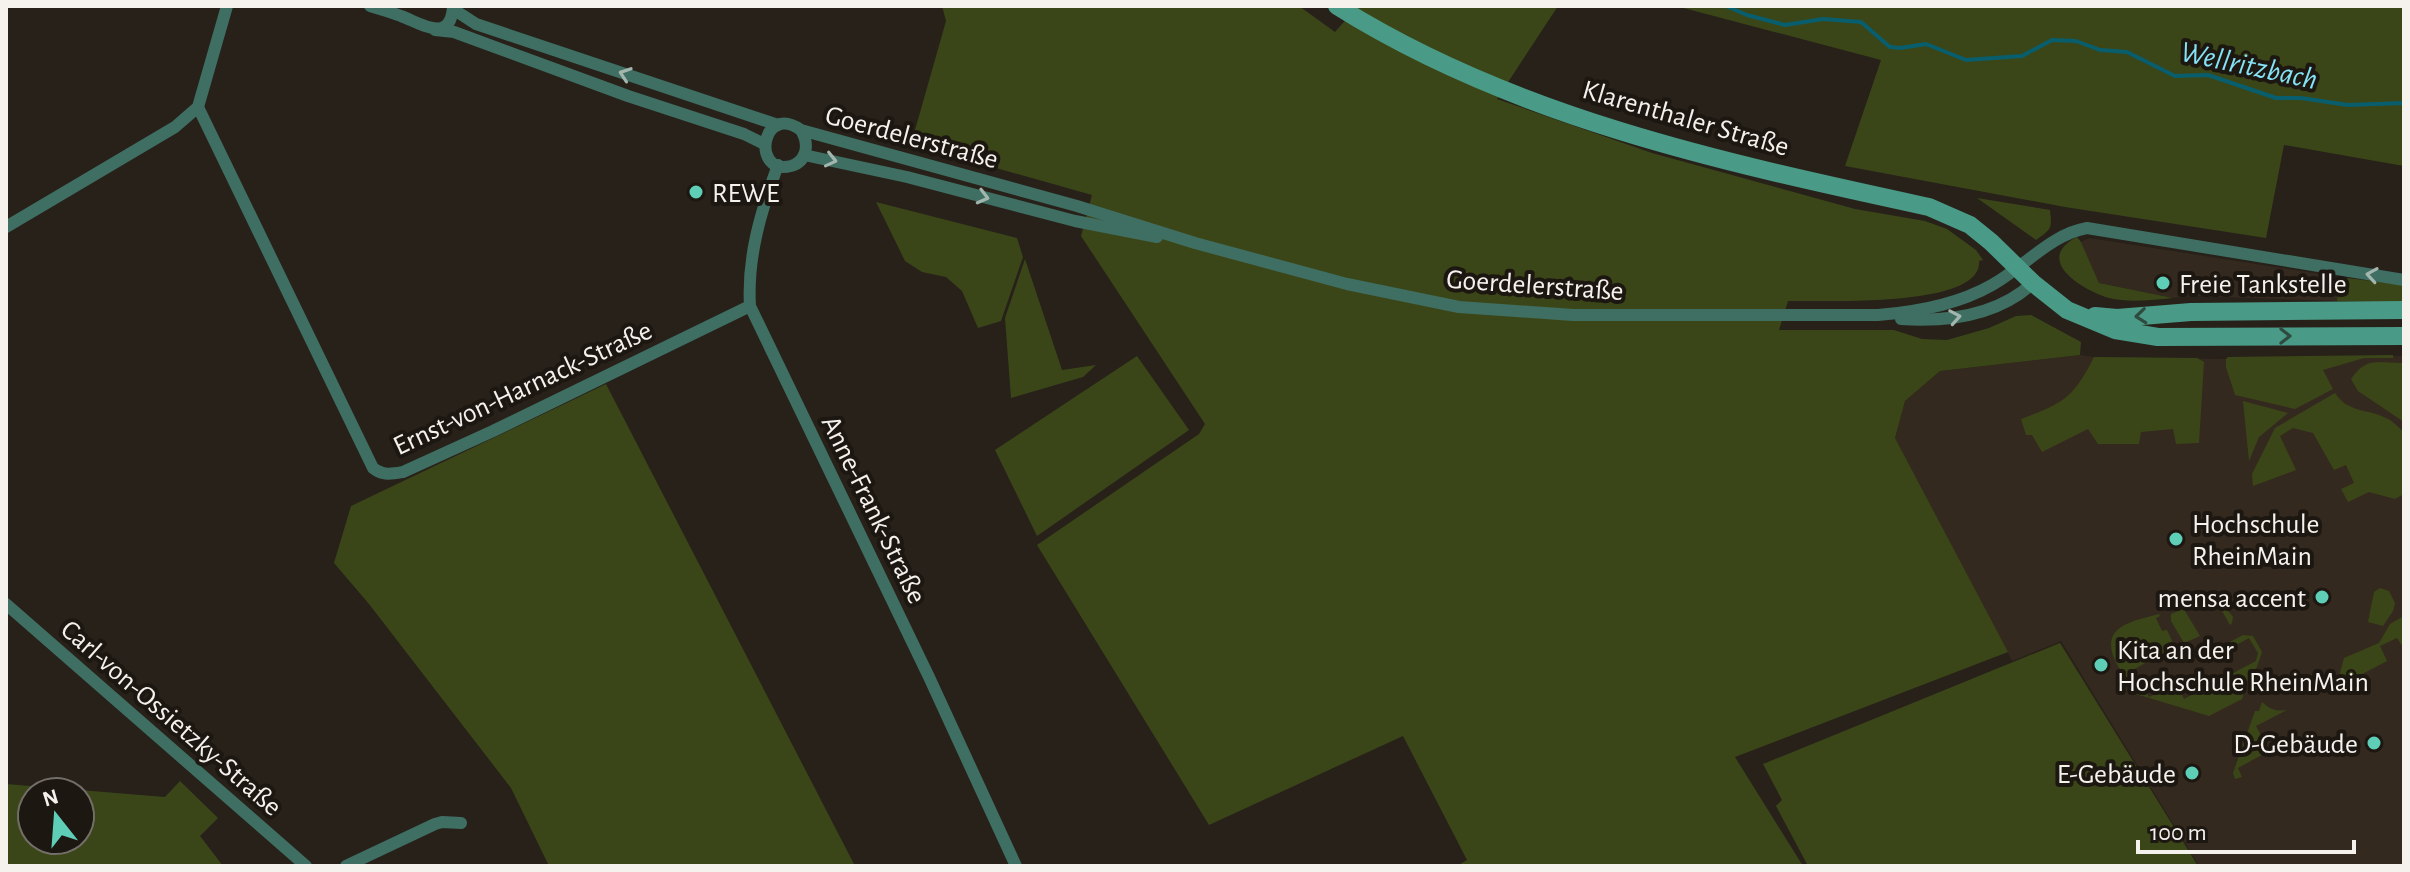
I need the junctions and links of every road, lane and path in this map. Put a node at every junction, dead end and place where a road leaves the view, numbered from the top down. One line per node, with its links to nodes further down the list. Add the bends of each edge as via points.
1 (227, 6): 8 (street)
2 (370, 6): 6 (street)
3 (411, 6): 6 (street)
4 (1337, 6): 16 (main road, Klarenthaler Straße, via 1424,55 1543,104 1710,158 1950,214)
5 (453, 7): 7 (street, Goerdelerstraße, via 448,23); 9 (street, Goerdelerstraße, one-way to 5, via 476,24)
6 (421, 26): 7 (street)
7 (435, 30): 11 (street, via 454,32)
8 (198, 107): 14 (street, via 175,127); 19 (street, Ernst-von-Harnack-Straße, via 373,468 387,475 506,425)
9 (778, 125): 10 (street, Goerdelerstraße); 11 (street)
10 (801, 130): 12 (street, Goerdelerstraße); 15 (street, Goerdelerstraße)
11 (764, 144): 13 (street)
12 (804, 155): 13 (street, Goerdelerstraße, via 796,164); 15 (street, Goerdelerstraße, one-way to 15, via 1075,221)
13 (778, 165): 19 (street, Anne-Frank-Straße, via 754,243)
14 (6, 227)
15 (1195, 243): 22 (street, Goerdelerstraße, via 1347,284 1459,307 1573,315)
16 (2019, 268): 17 (street, one-way to 16, via 2087,228 2065,234); 18 (main road, Klarenthaler Straße); 22 (street, Goerdelerstraße, via 1957,300)
17 (2404, 280)
18 (2033, 283): 20 (main road, Klarenthaler Straße); 22 (street, Goerdelerstraße, one-way to 18, via 1925,321 1962,317 2011,300)
19 (750, 306): 28 (street, Anne-Frank-Straße)
20 (2067, 310): 21 (main road, Klarenthaler Straße, one-way to 20, via 2117,318); 23 (main road, Klarenthaler Straße, one-way to 23, via 2115,330 2158,337)
21 (2404, 310)
22 (1878, 315)
23 (2404, 336)
24 (6, 604): 26 (street, Carl-von-Ossietzky-Straße)
25 (461, 823): 27 (street, via 435,824)
26 (306, 866)
27 (346, 866)
28 (1016, 866)

